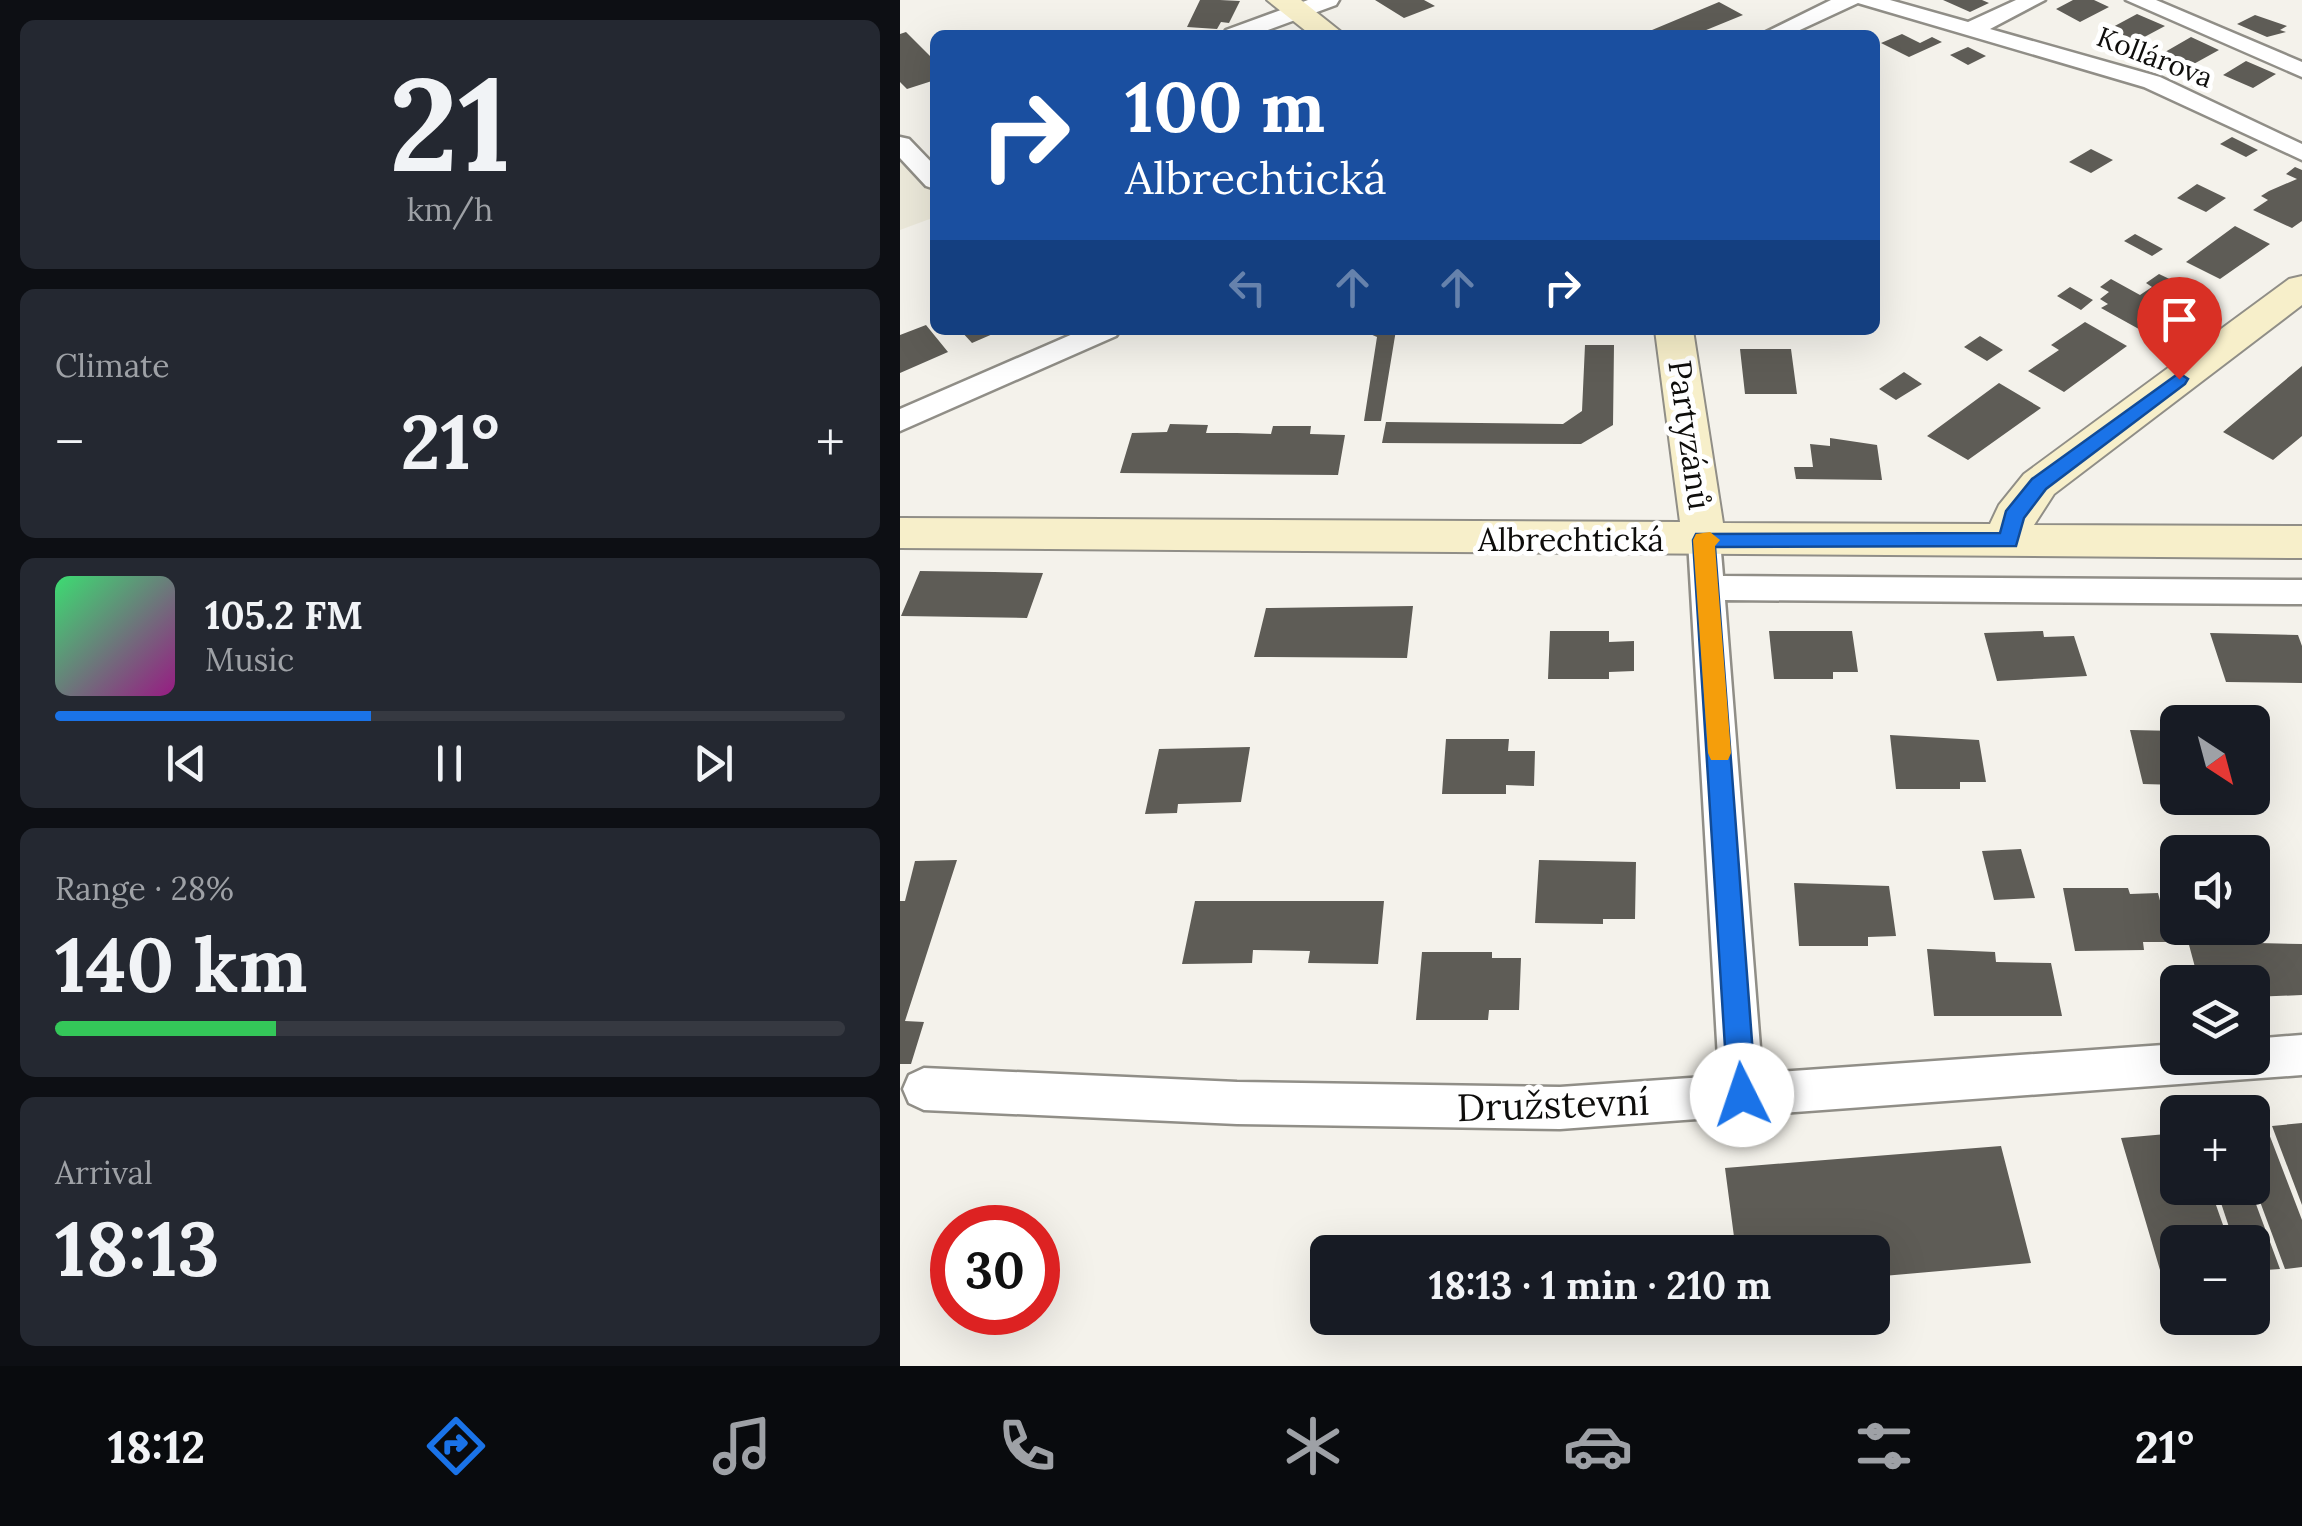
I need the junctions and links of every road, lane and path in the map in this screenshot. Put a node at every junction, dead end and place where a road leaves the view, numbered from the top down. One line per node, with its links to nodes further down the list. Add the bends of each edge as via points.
1 (1328, 0): 6 (street)
2 (1850, 0): 10 (street)
3 (1866, 0): 7 (street, Kollárova)
4 (2034, 0): 7 (street)
5 (2137, 0): 11 (street)
6 (1290, 6): 8 (street); 9 (main road)
7 (1974, 28): 14 (street, Kollárova, via 2152,82)
8 (1244, 30)
9 (1323, 30)
10 (1782, 30)
11 (2302, 70)
12 (930, 146): 13 (street)
13 (905, 149): 15 (street)
14 (2302, 153)
15 (930, 176)
16 (2302, 287): 22 (main road, via 2039,484 2014,516)
17 (1085, 335): 19 (street)
18 (1675, 335): 21 (main road, Partyzánů)
19 (900, 421)
20 (900, 532): 21 (main road, Albrechtická)
21 (1704, 540): 22 (main road, Albrechtická); 24 (street)
22 (2008, 541): 23 (main road, Albrechtická)
23 (2302, 542)
24 (1708, 588): 25 (street); 28 (street)
25 (2302, 592)
26 (2302, 1055): 28 (street, Družstevní)
27 (924, 1089): 28 (street, Družstevní, via 1483,1108)
28 (1742, 1095)

